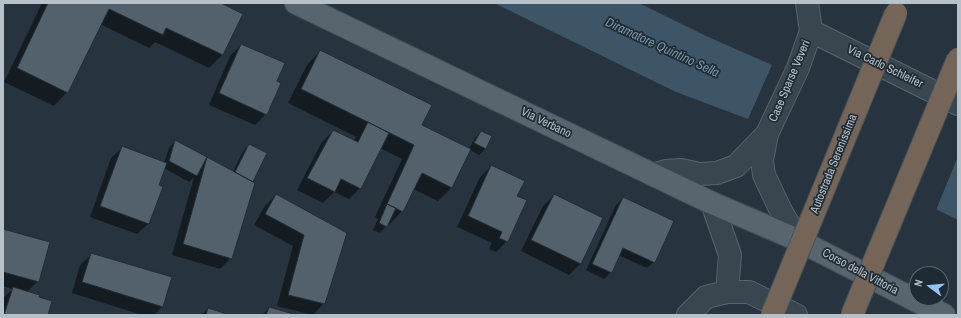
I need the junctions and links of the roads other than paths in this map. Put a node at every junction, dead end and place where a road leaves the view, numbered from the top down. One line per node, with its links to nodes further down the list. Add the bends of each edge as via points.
1 (296, 3): 8 (main road, Via Verbano)
2 (808, 3): 4 (street, Case Sparse Veveri)
3 (896, 13): 14 (highway, Autostrada Serenissima, bridge)
4 (811, 31): 6 (street, Via Carlo Schleifer); 7 (street, Case Sparse Veveri, via 798,68)
5 (958, 59): 16 (highway, bridge)
6 (958, 104)
7 (767, 134): 8 (street, Case Sparse Veveri, via 736,166 717,173 699,174 681,170); 10 (street, Case Sparse Veveri, via 762,160 764,175 781,212)
8 (653, 175): 9 (main road, Via Verbano)
9 (712, 203): 10 (main road, Via Verbano); 11 (street, via 730,255)
10 (798, 240): 12 (main road, Corso della Vittoria)
11 (727, 292): 13 (street, via 706,297); 15 (street, via 750,292)
12 (933, 313)
13 (688, 315)
14 (772, 315)
15 (796, 315)
16 (852, 315)

